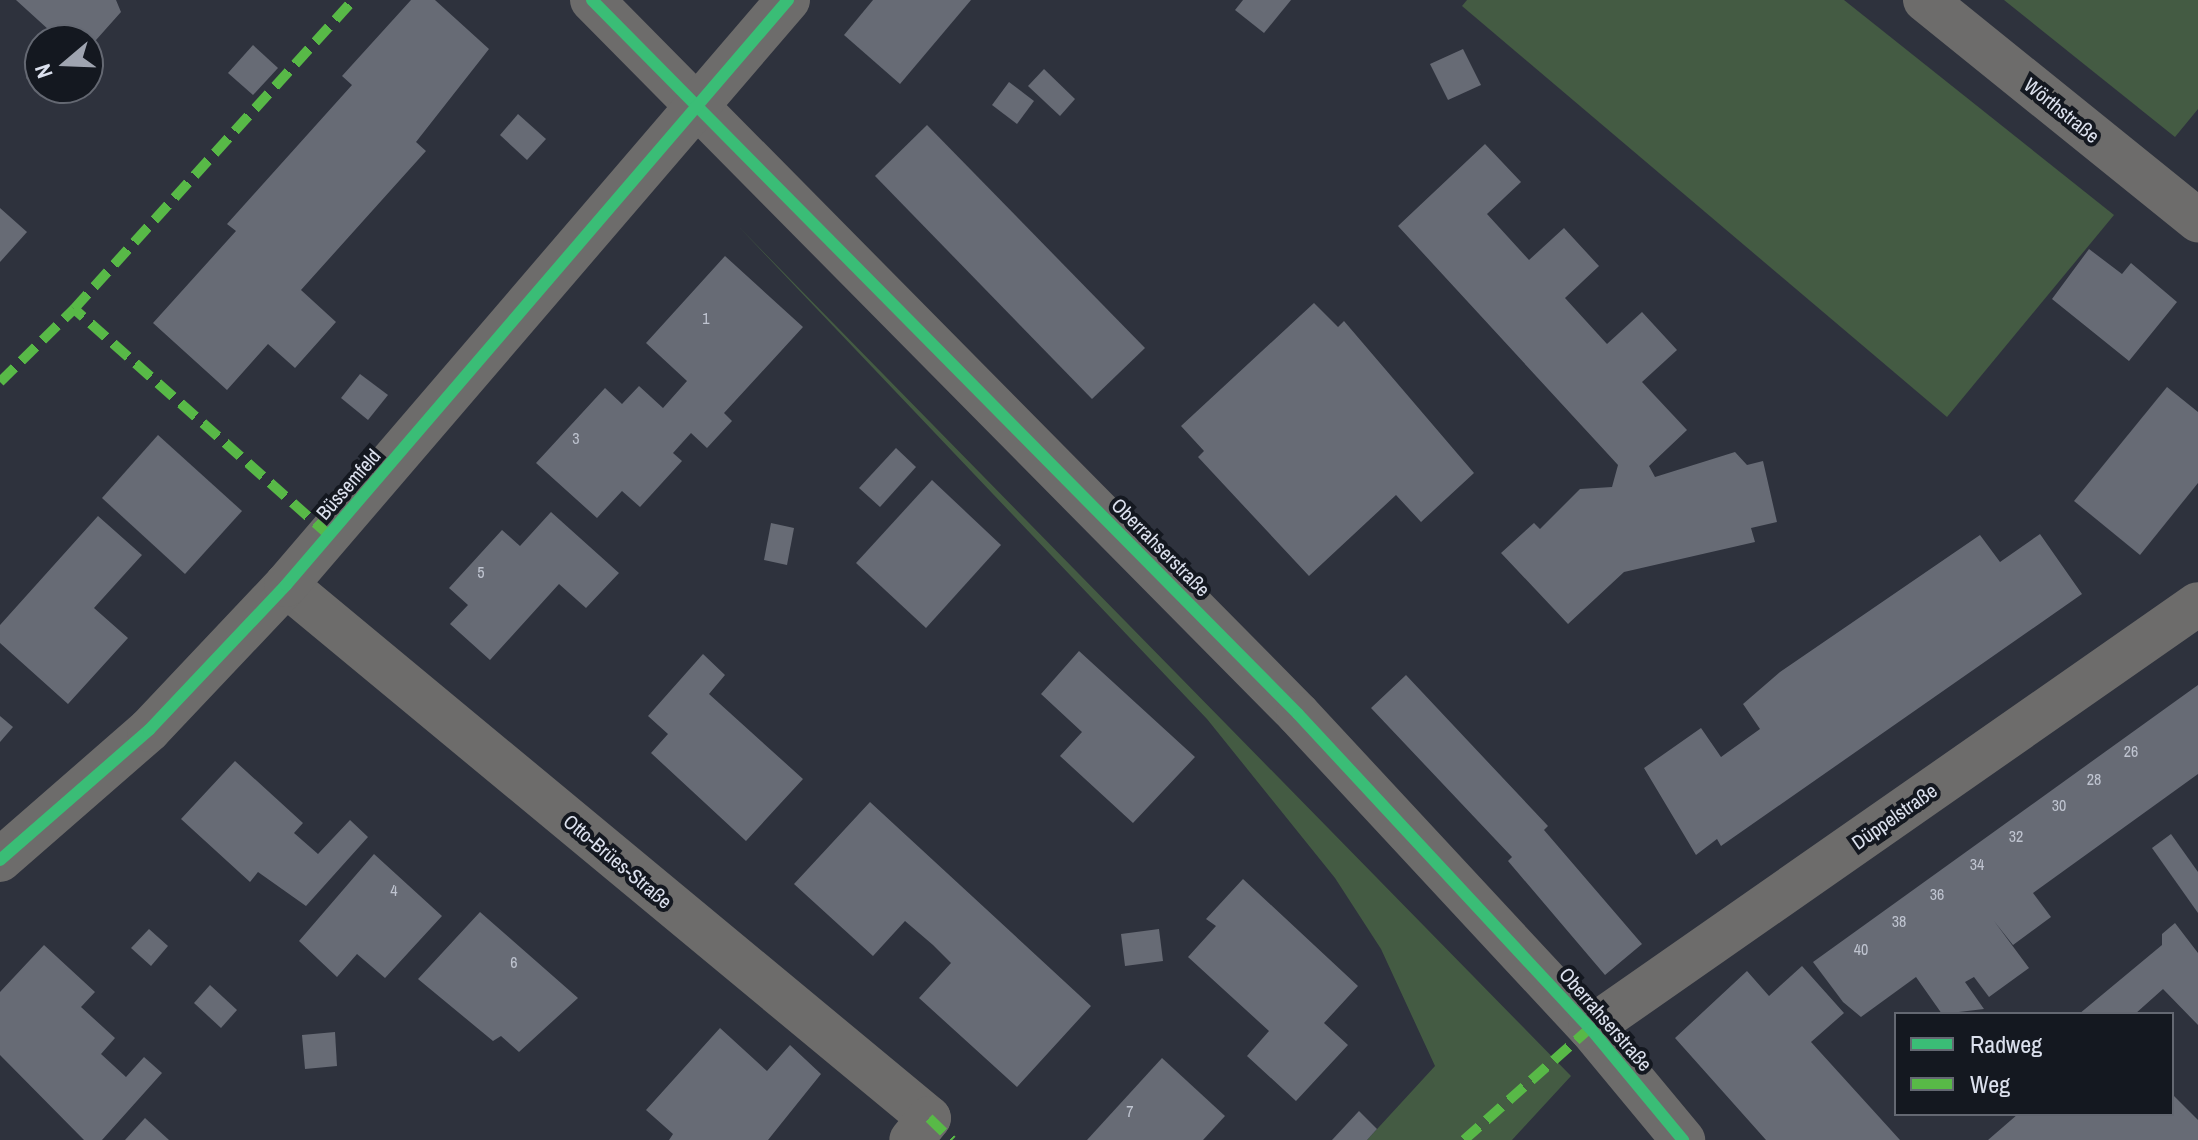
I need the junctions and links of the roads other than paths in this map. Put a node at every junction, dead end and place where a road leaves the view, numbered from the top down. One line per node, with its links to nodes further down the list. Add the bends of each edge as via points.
1 (592, 0): 4 (street, Oberrahserstraße)
2 (788, 0): 4 (street, Büssemfeld)
3 (1925, 0): 5 (street, Wörthstraße)
4 (697, 106): 6 (street, Büssemfeld); 9 (street, Oberrahserstraße, via 1298,714)
5 (2198, 220)
6 (286, 585): 8 (street, Büssemfeld, via 149,730); 10 (street, Otto-Brües-Straße, via 929,1118)
7 (2198, 604): 9 (street, Düppelstraße)
8 (0, 860)
9 (1590, 1028): 11 (street, Oberrahserstraße)
10 (911, 1140)
11 (1683, 1140)

